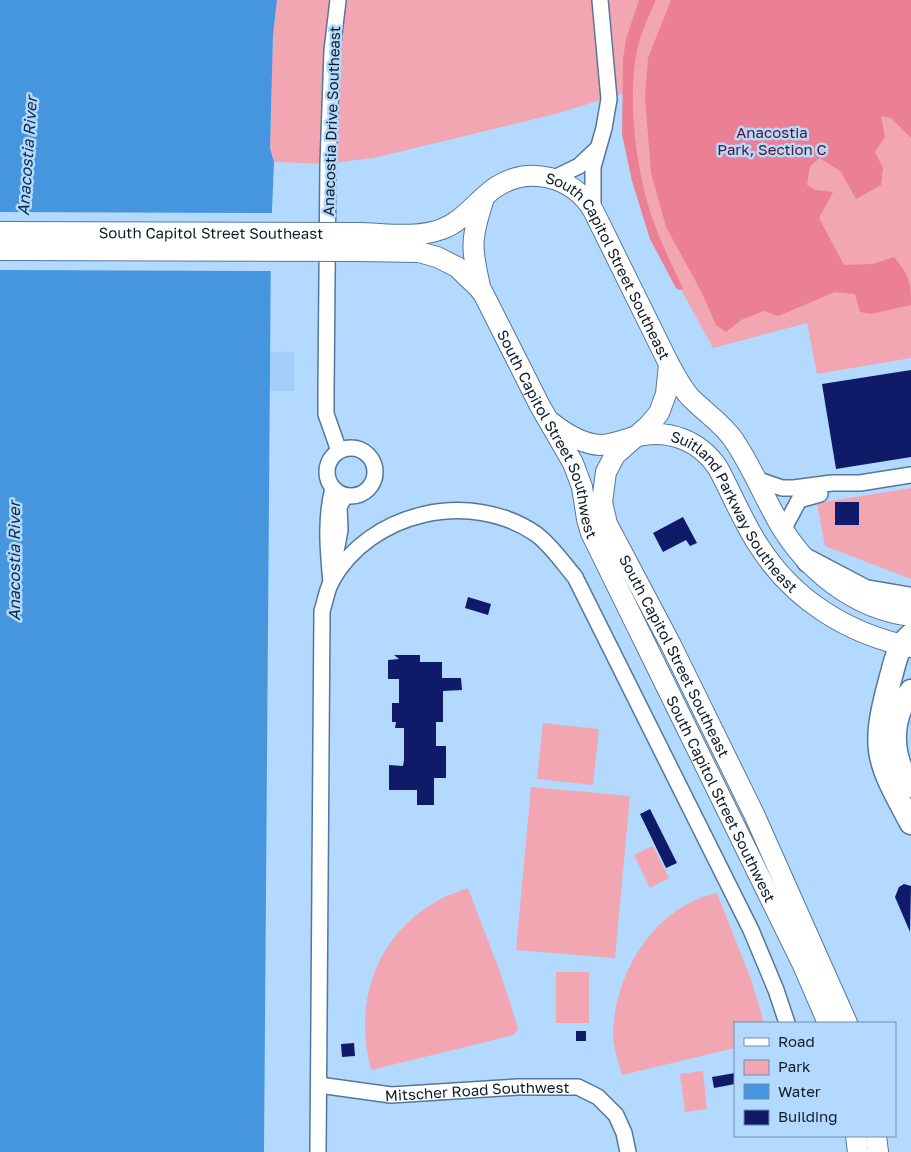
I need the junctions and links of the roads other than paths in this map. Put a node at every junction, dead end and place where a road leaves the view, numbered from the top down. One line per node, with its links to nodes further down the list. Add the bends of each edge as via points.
1 (338, 0): 14 (street, Anacostia Drive Southeast, via 332,51 328,164 326,414)
2 (600, 0): 3 (street, via 609,99)
3 (598, 148): 4 (street, via 579,166); 6 (street, via 592,174)
4 (554, 178): 5 (main road, South Capitol Street Southeast, via 528,176 511,180); 6 (main road, South Capitol Street Southeast, via 580,193)
5 (484, 198): 8 (main road, South Capitol Street Southeast, via 457,221 434,232); 10 (main road, via 472,244)
6 (593, 210): 11 (main road, South Capitol Street Southeast)
7 (0, 232): 8 (main road, South Capitol Street Southeast, bridge)
8 (357, 242): 9 (main road, South Capitol Street Southwest, bridge); 10 (main road, South Capitol Street Southwest, via 437,257 457,267)
9 (0, 250)
10 (482, 291): 12 (main road, South Capitol Street Southwest)
11 (669, 364): 13 (main road, South Capitol Street Southeast, via 668,386 662,407); 16 (main road, Suitland Parkway Southeast, via 688,395 731,437)
12 (548, 420): 13 (main road, Suitland Parkway Southeast, via 568,434 590,443 612,444); 29 (main road, South Capitol Street Southwest, via 579,478 591,533 802,963)
13 (635, 437): 24 (main road, Suitland Parkway Southeast, via 652,434 674,436 702,450 718,468 758,544 790,585 830,617 863,633); 30 (main road, South Capitol Street Southeast, via 615,455 606,472 602,502 607,524 754,814)
14 (339, 451): 18 (street, via 328,464 329,481); 18 (street, via 346,448 360,450 375,465 371,486 360,495)
15 (911, 474): 17 (street)
16 (756, 479): 17 (street, via 788,488); 19 (main road, Suitland Parkway Southeast)
17 (860, 483): 19 (street, via 802,498)
18 (339, 492): 21 (street, via 328,507)
19 (783, 530): 20 (main road, Suitland Parkway Southeast)
20 (808, 562): 22 (highway, via 865,591); 23 (main road, Suitland Parkway Southeast, via 861,601 888,612)
21 (331, 583): 28 (street, via 350,558 370,540 423,514 458,509 494,514 538,535 574,577 609,643 750,930); 31 (street, via 322,611)
22 (911, 599)
23 (911, 616)
24 (908, 642): 27 (highway, via 880,717 878,745 884,770)
25 (911, 691): 26 (highway, via 900,710 895,736 899,762)
26 (911, 786)
27 (911, 823)
28 (787, 1022)
29 (828, 1022)
30 (847, 1022)
31 (318, 1084): 34 (street); 35 (street, Mitscher Road Southwest, via 392,1095 518,1087 578,1087 598,1097 616,1115)
32 (856, 1137): 36 (main road)
33 (876, 1137): 37 (main road)
34 (318, 1152)
35 (628, 1152)
36 (858, 1152)
37 (878, 1152)

